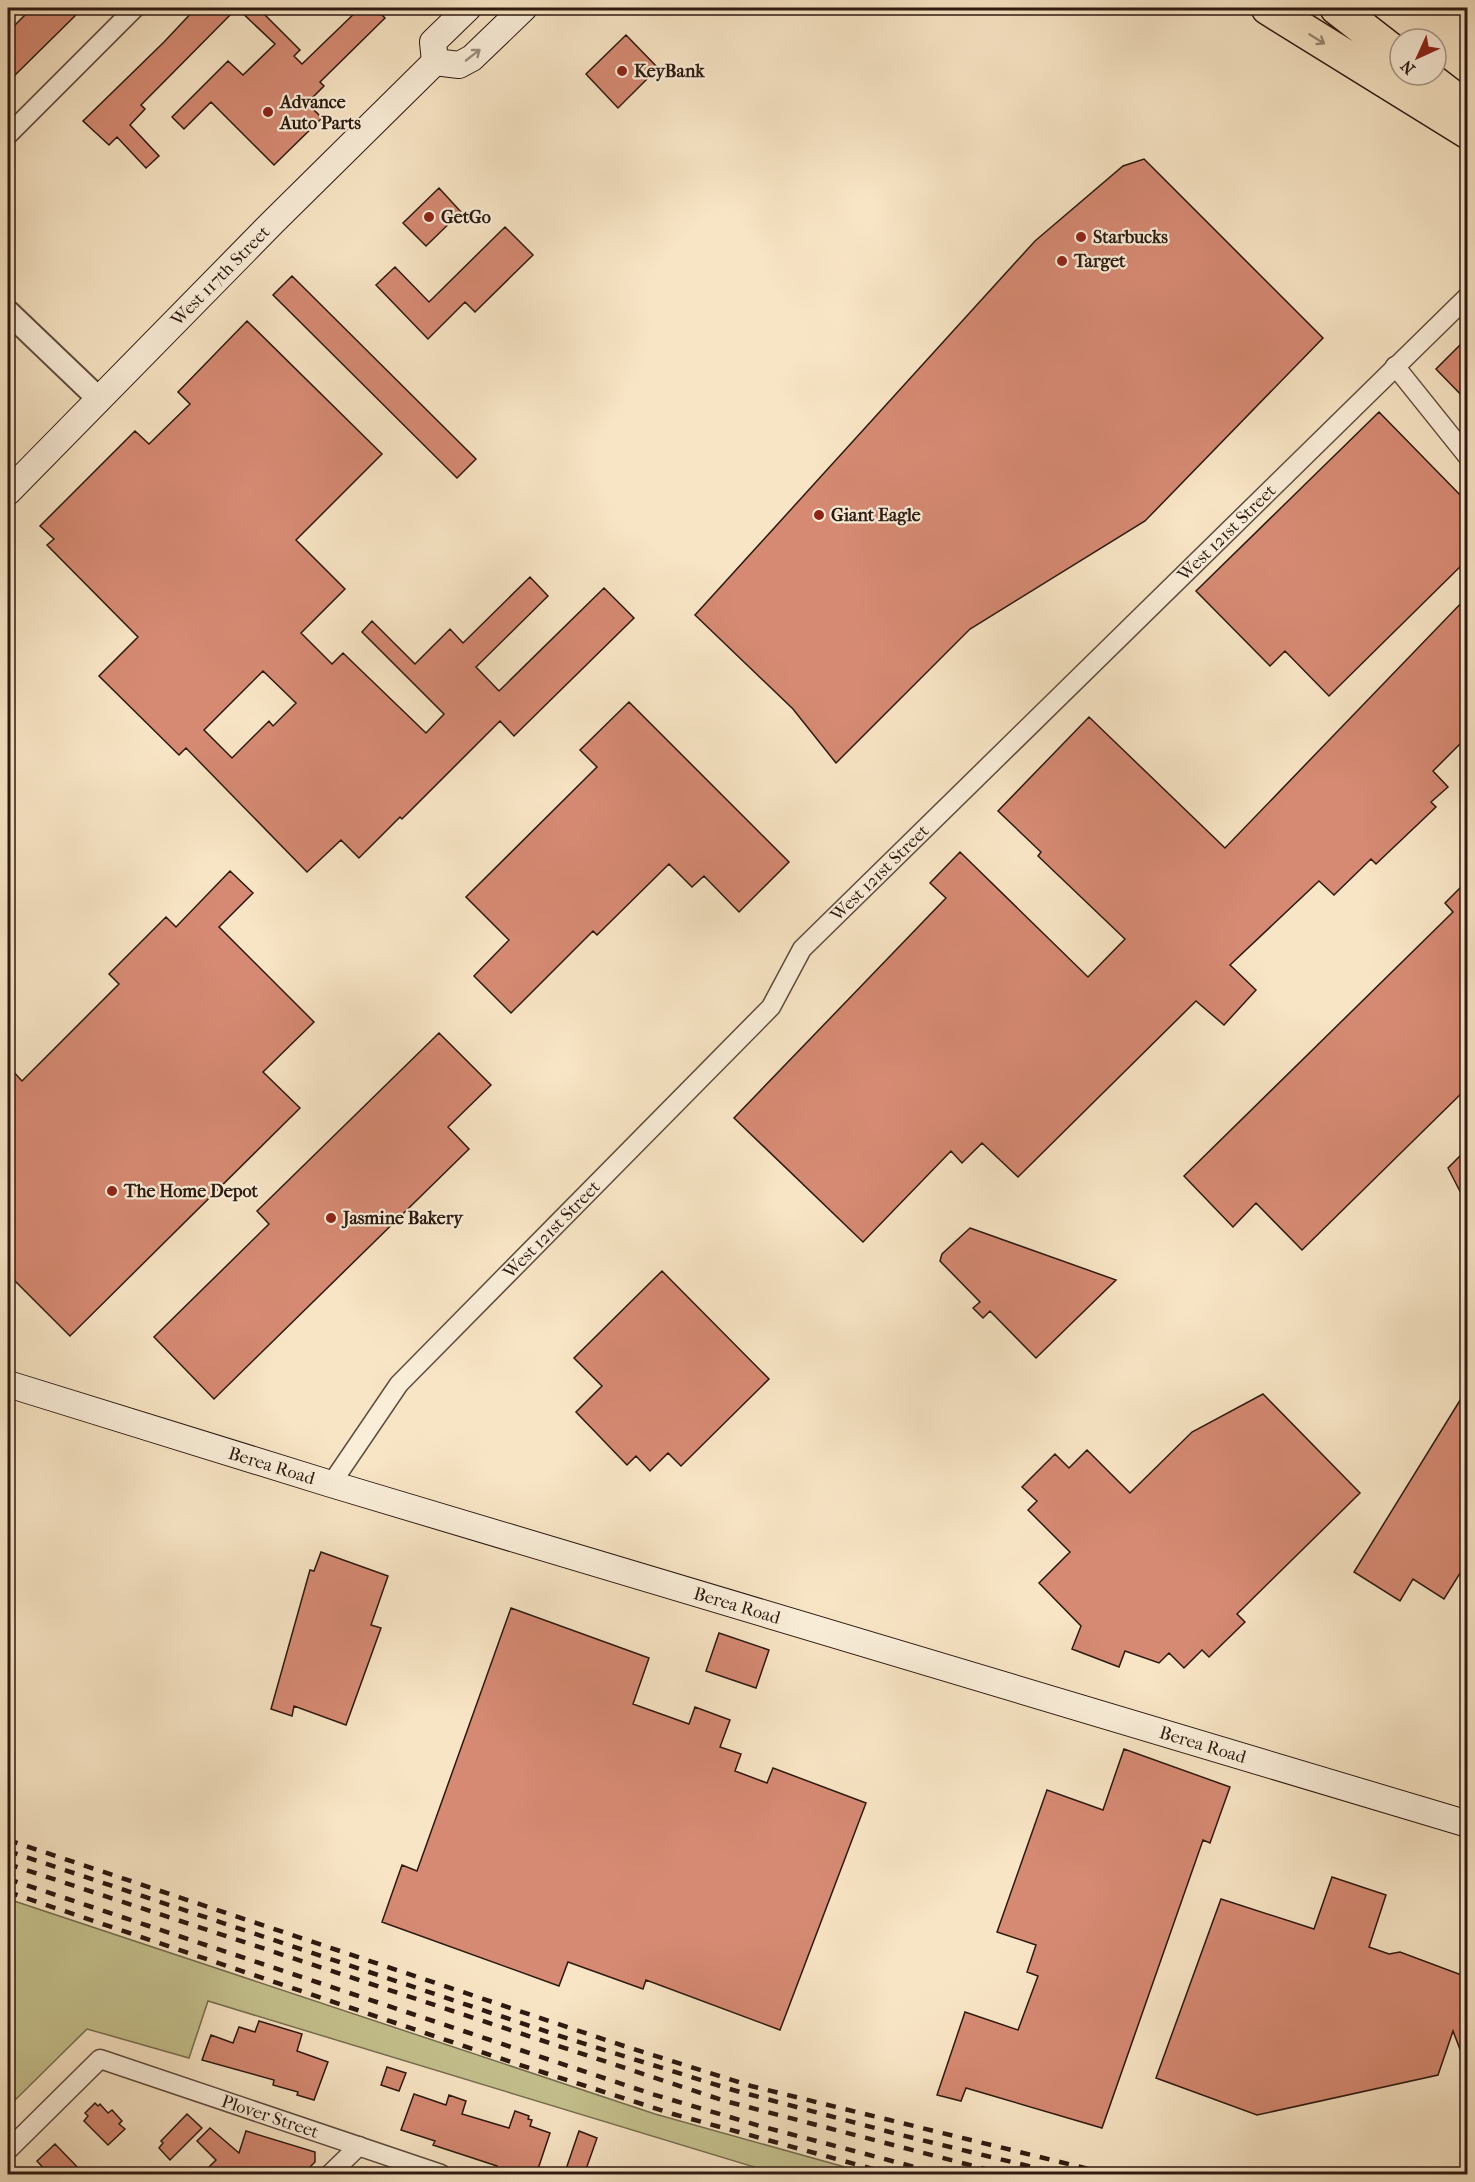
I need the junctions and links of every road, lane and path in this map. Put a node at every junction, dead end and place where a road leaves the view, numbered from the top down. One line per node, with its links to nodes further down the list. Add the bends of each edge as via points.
1 (135, 8): 11 (street)
2 (468, 8): 7 (main road, via 433,42)
3 (524, 8): 7 (main road, one-way to 3, via 459,65 472,58)
4 (1268, 8): 10 (highway, one-way to 10)
5 (1337, 8): 6 (highway)
6 (1388, 48)
7 (435, 62): 15 (main road, West 117th Street)
8 (1439, 87): 9 (highway)
9 (1467, 109)
10 (1467, 132)
11 (8, 135)
12 (1467, 296): 14 (street, West 121st Street)
13 (8, 312): 15 (street)
14 (1395, 366): 16 (street); 19 (street, West 121st Street, via 802,949 771,1007 399,1383)
15 (99, 399): 17 (main road, West 117th Street)
16 (1467, 457)
17 (8, 492)
18 (8, 1384): 19 (main road, Berea Road)
19 (331, 1484): 20 (main road, Berea Road)
20 (1467, 1824)
21 (359, 2146): 22 (street, Plover Street, via 100,2059); 23 (street); 24 (street, Plover Street)
22 (8, 2150)
23 (330, 2175)
24 (441, 2175)

